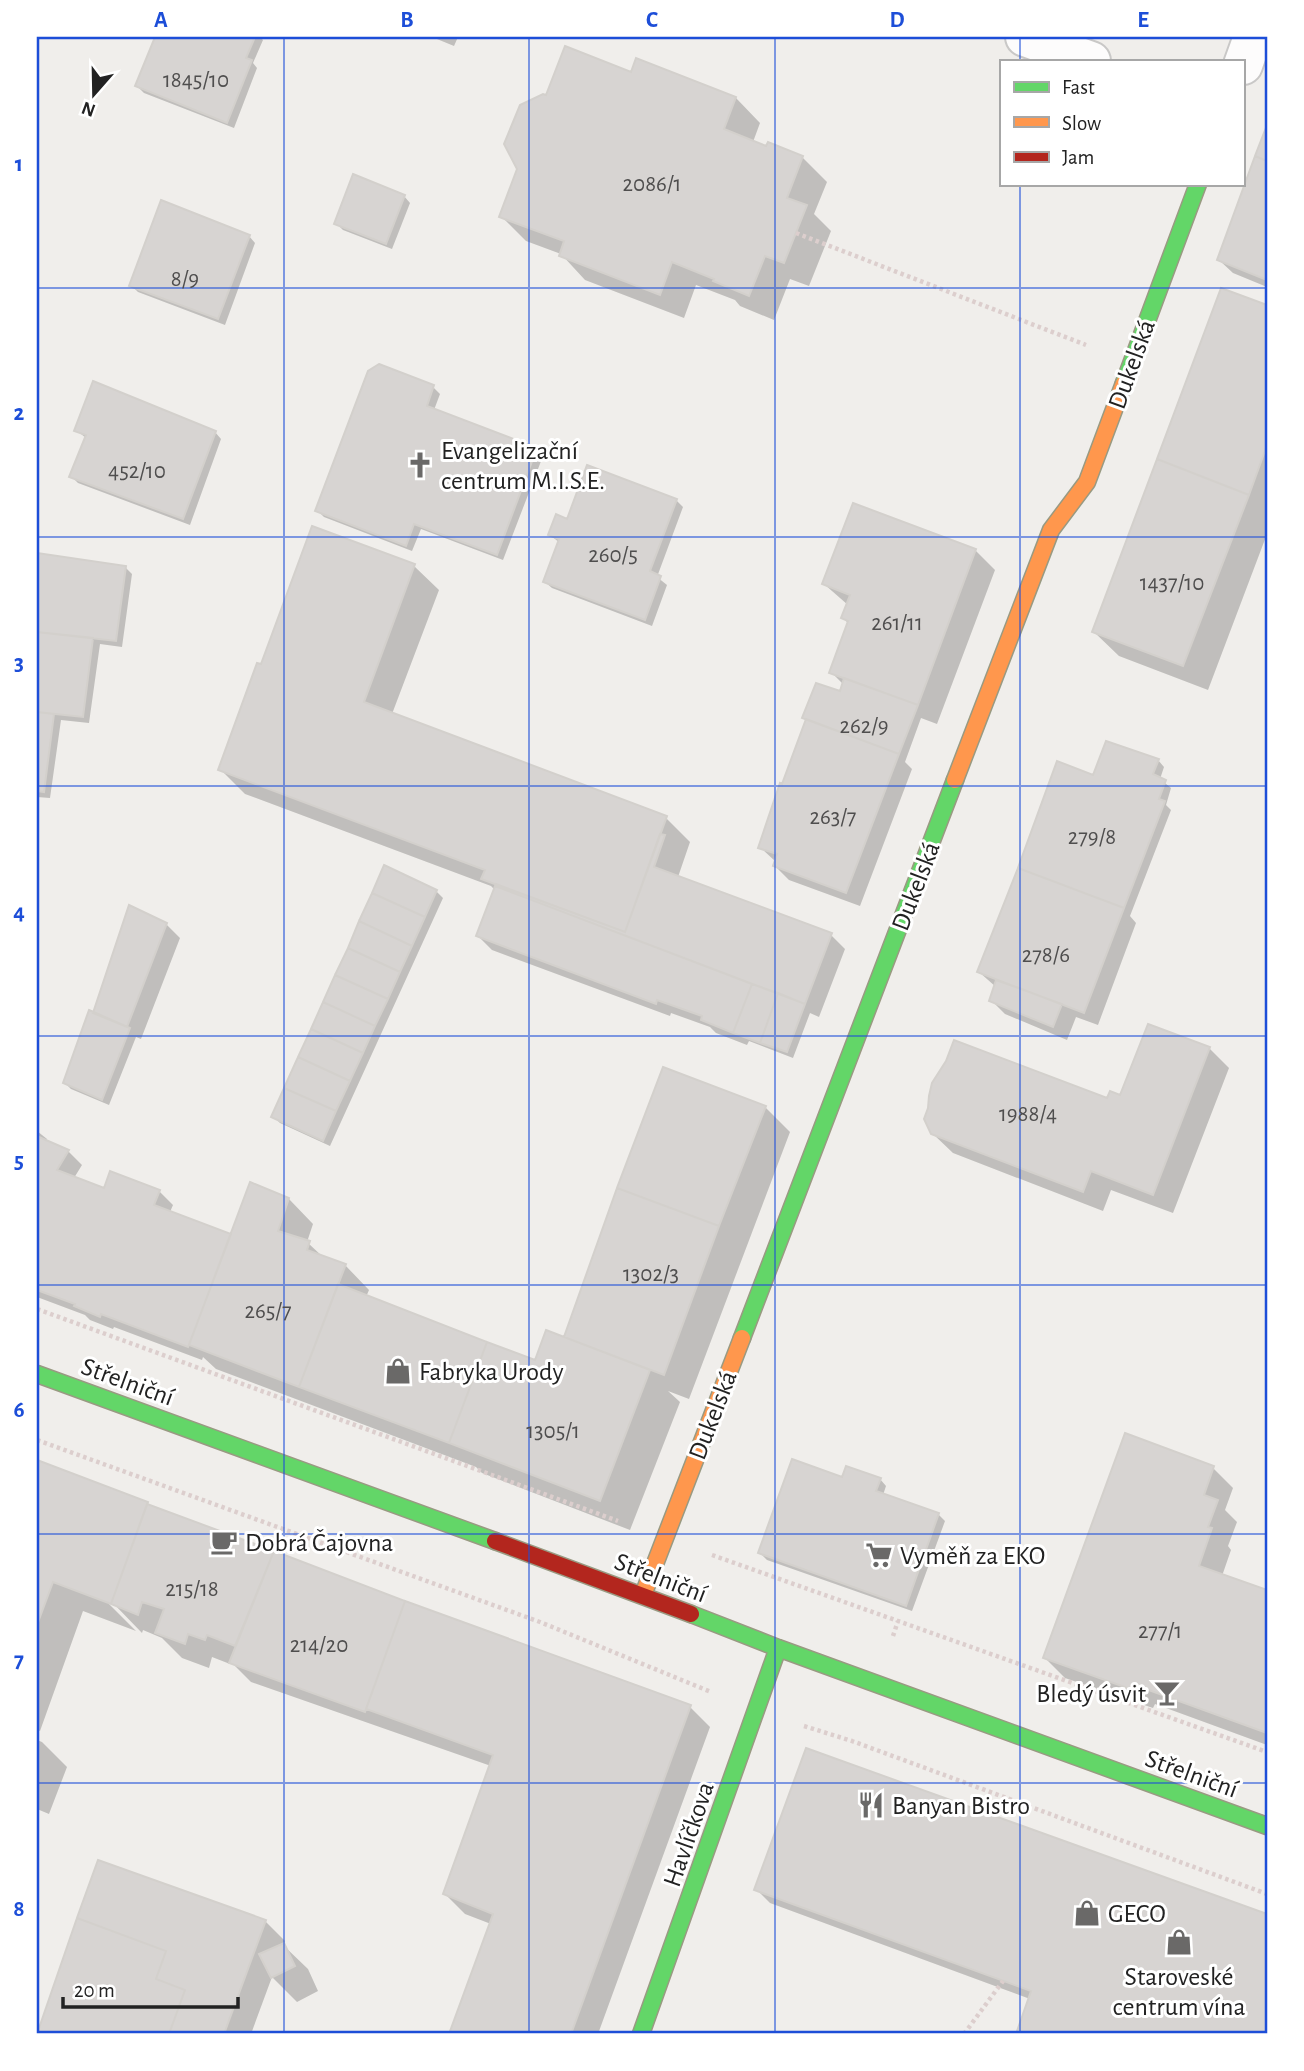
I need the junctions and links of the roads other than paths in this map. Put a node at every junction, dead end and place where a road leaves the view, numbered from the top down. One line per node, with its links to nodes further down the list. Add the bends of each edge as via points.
1 (1025, 37): 3 (street)
2 (1253, 37): 4 (street)
3 (1088, 60)
4 (1244, 62)
5 (1197, 186): 7 (street, Dukelská, via 1087,482 1051,530)
6 (37, 1374): 7 (street, Střelniční)
7 (642, 1595): 8 (street, Střelniční)
8 (778, 1648): 9 (street, Střelniční); 10 (street, Havlíčkova)
9 (1267, 1826)
10 (641, 2034)

